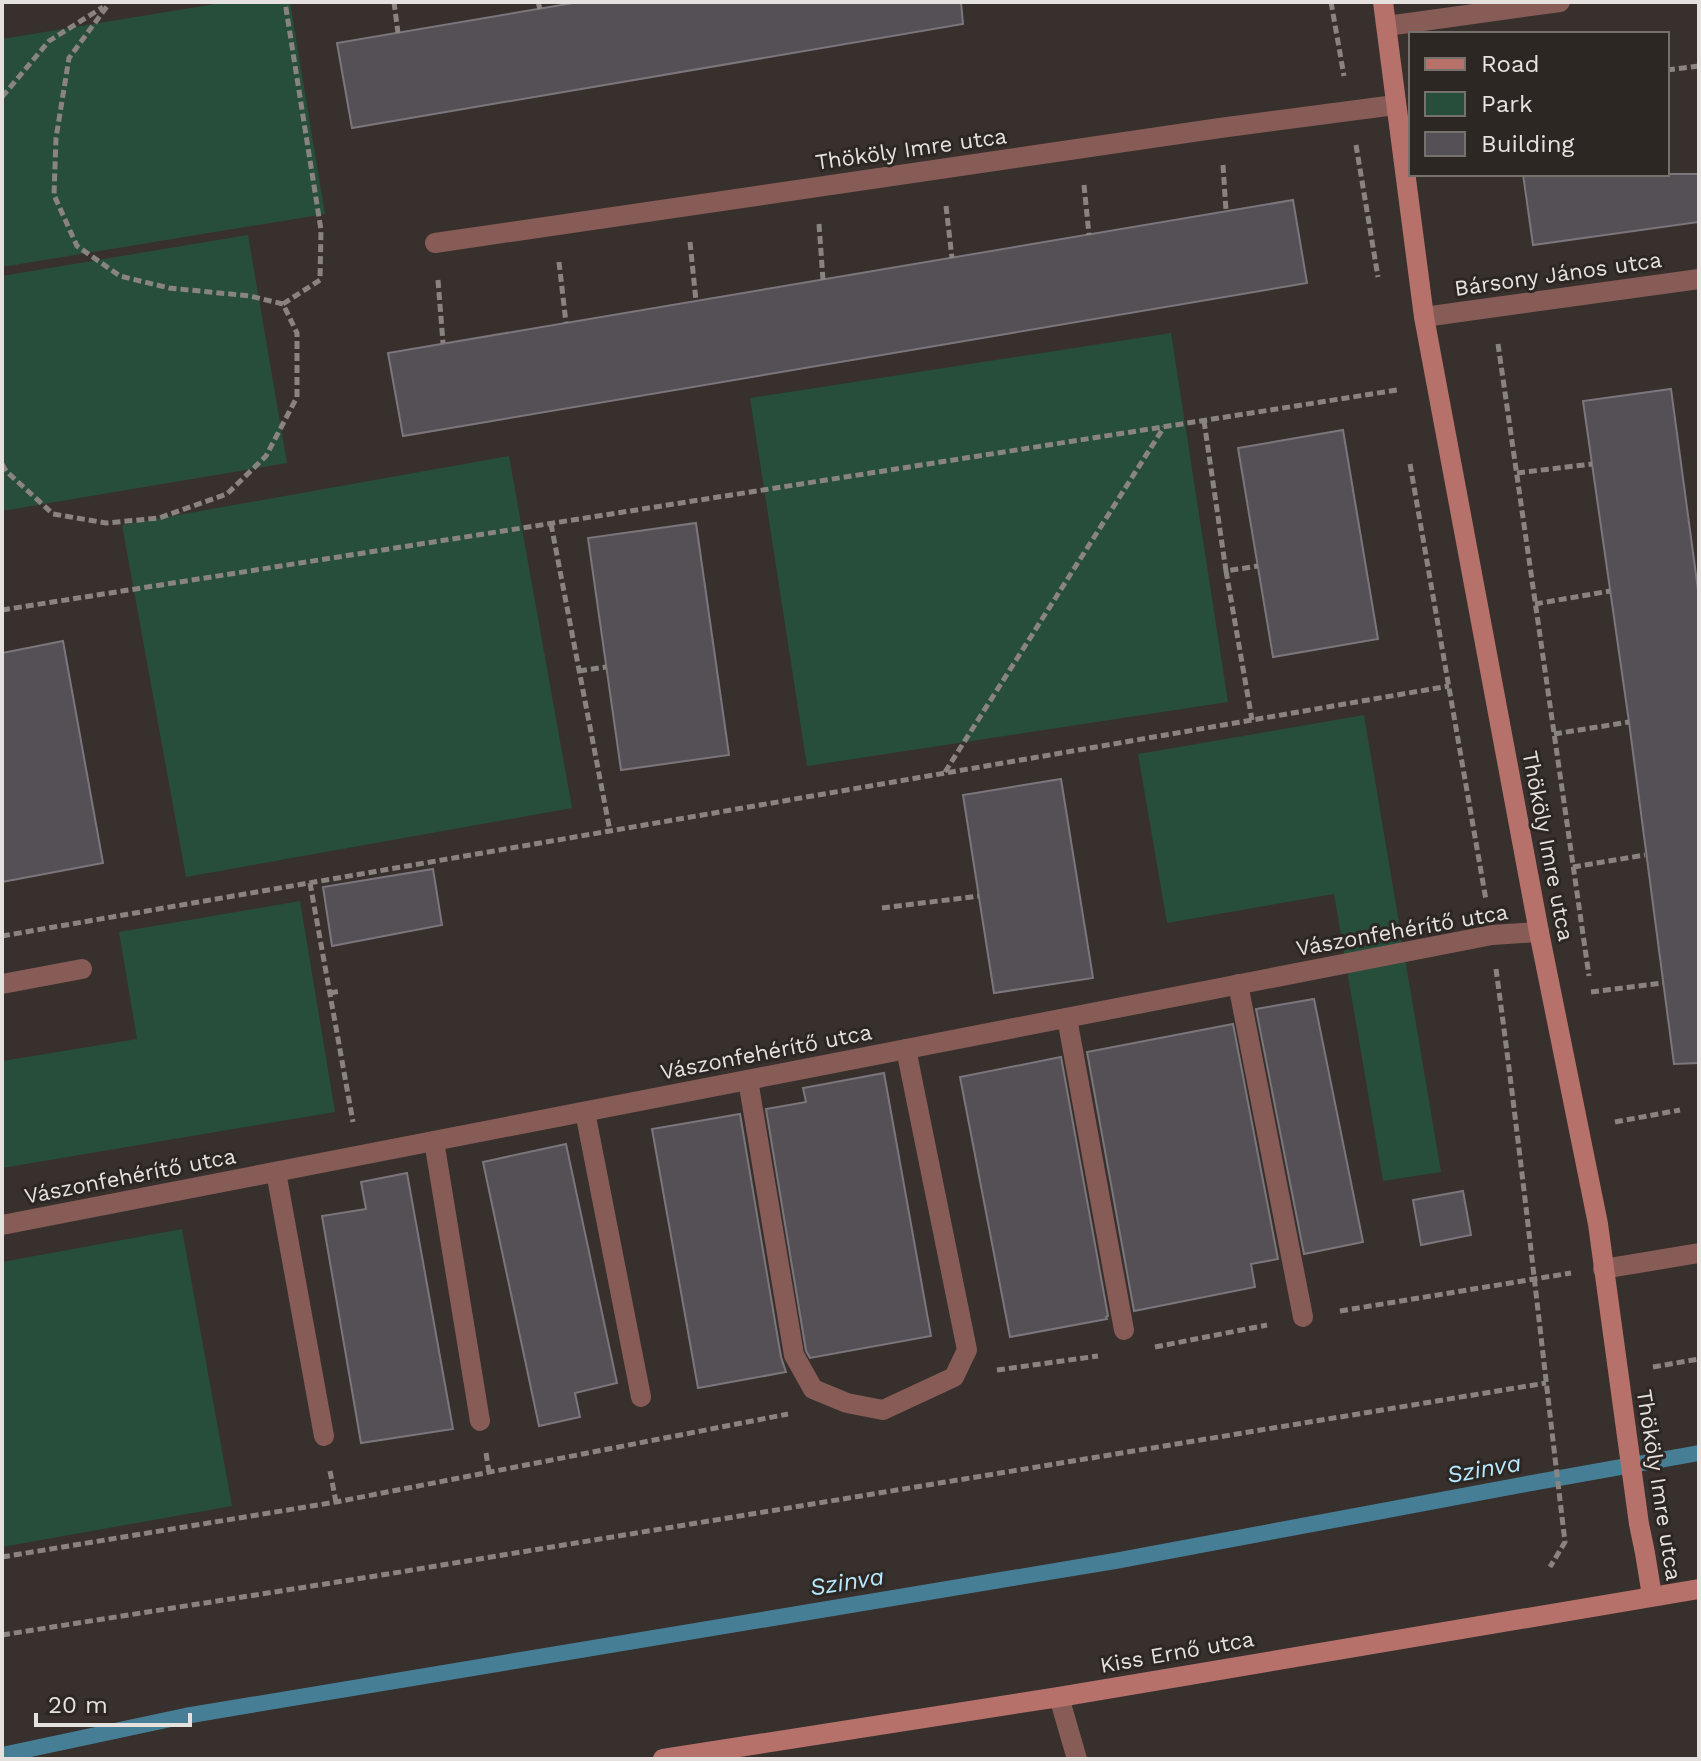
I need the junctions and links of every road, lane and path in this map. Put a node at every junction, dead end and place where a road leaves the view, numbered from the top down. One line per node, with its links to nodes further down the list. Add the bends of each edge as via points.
1 (285, 2): 27 (path, via 321,230 320,280)
2 (394, 2): 7 (path)
3 (1331, 2): 12 (path)
4 (1383, 2): 6 (street, Thököly Imre utca)
5 (1560, 2): 6 (street)
6 (1387, 26): 11 (street, Thököly Imre utca)
7 (398, 33)
8 (1699, 66): 9 (path)
9 (1669, 70)
10 (2, 97): 27 (path, via 49,41 108,5 69,58 56,138 54,195 77,246 120,276)
11 (1395, 105): 12 (street, Thököly Imre utca); 29 (street, Thököly Imre utca)
12 (1350, 111): 13 (street, Thököly Imre utca); 25 (path)
13 (1220, 128): 14 (street, Thököly Imre utca); 18 (path)
14 (1081, 149): 15 (street, Thököly Imre utca); 20 (path)
15 (943, 169): 16 (street, Thököly Imre utca); 22 (path)
16 (816, 187): 17 (street, Thököly Imre utca); 24 (path)
17 (687, 206): 19 (street, Thököly Imre utca); 26 (path)
18 (1226, 211)
19 (554, 225): 21 (street, Thököly Imre utca); 30 (path)
20 (1089, 235)
21 (435, 243): 31 (path)
22 (952, 258)
23 (1699, 279): 28 (street, Bársony János utca)
24 (823, 280)
25 (1380, 288)
26 (696, 301)
27 (283, 304): 36 (path, via 297,333 297,397 266,456 227,494 159,518 106,523 53,514)
28 (1493, 308): 29 (street, Bársony János utca); 38 (path)
29 (1424, 317): 58 (street, Thököly Imre utca)
30 (566, 323)
31 (443, 343)
32 (1395, 376): 33 (path, via 1397,390)
33 (1204, 421): 34 (path); 41 (path)
34 (1164, 427): 39 (path); 51 (path)
35 (1408, 453): 47 (path)
36 (2, 464)
37 (1592, 464): 38 (path)
38 (1517, 473): 43 (path)
39 (551, 524): 44 (path); 46 (path)
40 (1258, 566): 41 (path)
41 (1226, 571): 48 (path)
42 (1610, 591): 43 (path)
43 (1535, 604): 50 (path)
44 (2, 610)
45 (606, 667): 46 (path)
46 (579, 671): 52 (path)
47 (1449, 686): 48 (path); 59 (path)
48 (1252, 720): 51 (path)
49 (1629, 722): 50 (path)
50 (1554, 734): 54 (path)
51 (945, 773): 52 (path)
52 (610, 831): 55 (path)
53 (1645, 855): 54 (path)
54 (1573, 867): 62 (path)
55 (310, 883): 60 (path); 68 (path)
56 (979, 896): 57 (path)
57 (882, 908)
58 (1539, 932): 59 (street, Vászonfehérítő utca); 80 (street, Thököly Imre utca)
59 (1492, 935): 65 (street, Vászonfehérítő utca); 85 (path)
60 (2, 936)
61 (82, 969): 64 (street)
62 (1589, 976)
63 (1663, 983): 67 (path)
64 (2, 984)
65 (1238, 984): 69 (street, Vászonfehérítő utca); 81 (street)
66 (340, 991): 68 (path)
67 (1591, 992)
68 (330, 993): 76 (path)
69 (1067, 1018): 70 (street, Vászonfehérítő utca); 82 (street)
70 (906, 1049): 71 (street, Vászonfehérítő utca); 87 (street, via 967,1350 954,1377 921,1394 883,1410)
71 (748, 1080): 73 (street, Vászonfehérítő utca); 87 (street, via 794,1355 813,1389)
72 (1680, 1110): 74 (path)
73 (585, 1112): 75 (street, Vászonfehérítő utca); 86 (street)
74 (1610, 1123)
75 (434, 1141): 76 (street, Vászonfehérítő utca); 88 (street)
76 (359, 1155): 77 (street, Vászonfehérítő utca)
77 (276, 1172): 78 (street, Vászonfehérítő utca); 89 (street)
78 (2, 1225)
79 (1699, 1253): 80 (street)
80 (1603, 1269): 93 (street, Thököly Imre utca)
81 (1303, 1317)
82 (1124, 1330)
83 (1699, 1359): 84 (path)
84 (1639, 1370)
85 (1546, 1383): 91 (path, via 1565,1542); 94 (path)
86 (641, 1397)
87 (847, 1403): 90 (path, via 297,1509)
88 (480, 1421)
89 (324, 1436)
90 (2, 1557)
91 (1550, 1567)
92 (1699, 1589): 93 (street, Kiss Ernő utca)
93 (1652, 1596): 95 (street, Kiss Ernő utca)
94 (2, 1635)
95 (1059, 1697): 96 (street, Kiss Ernő utca); 97 (street)
96 (663, 1759)
97 (1077, 1759)

